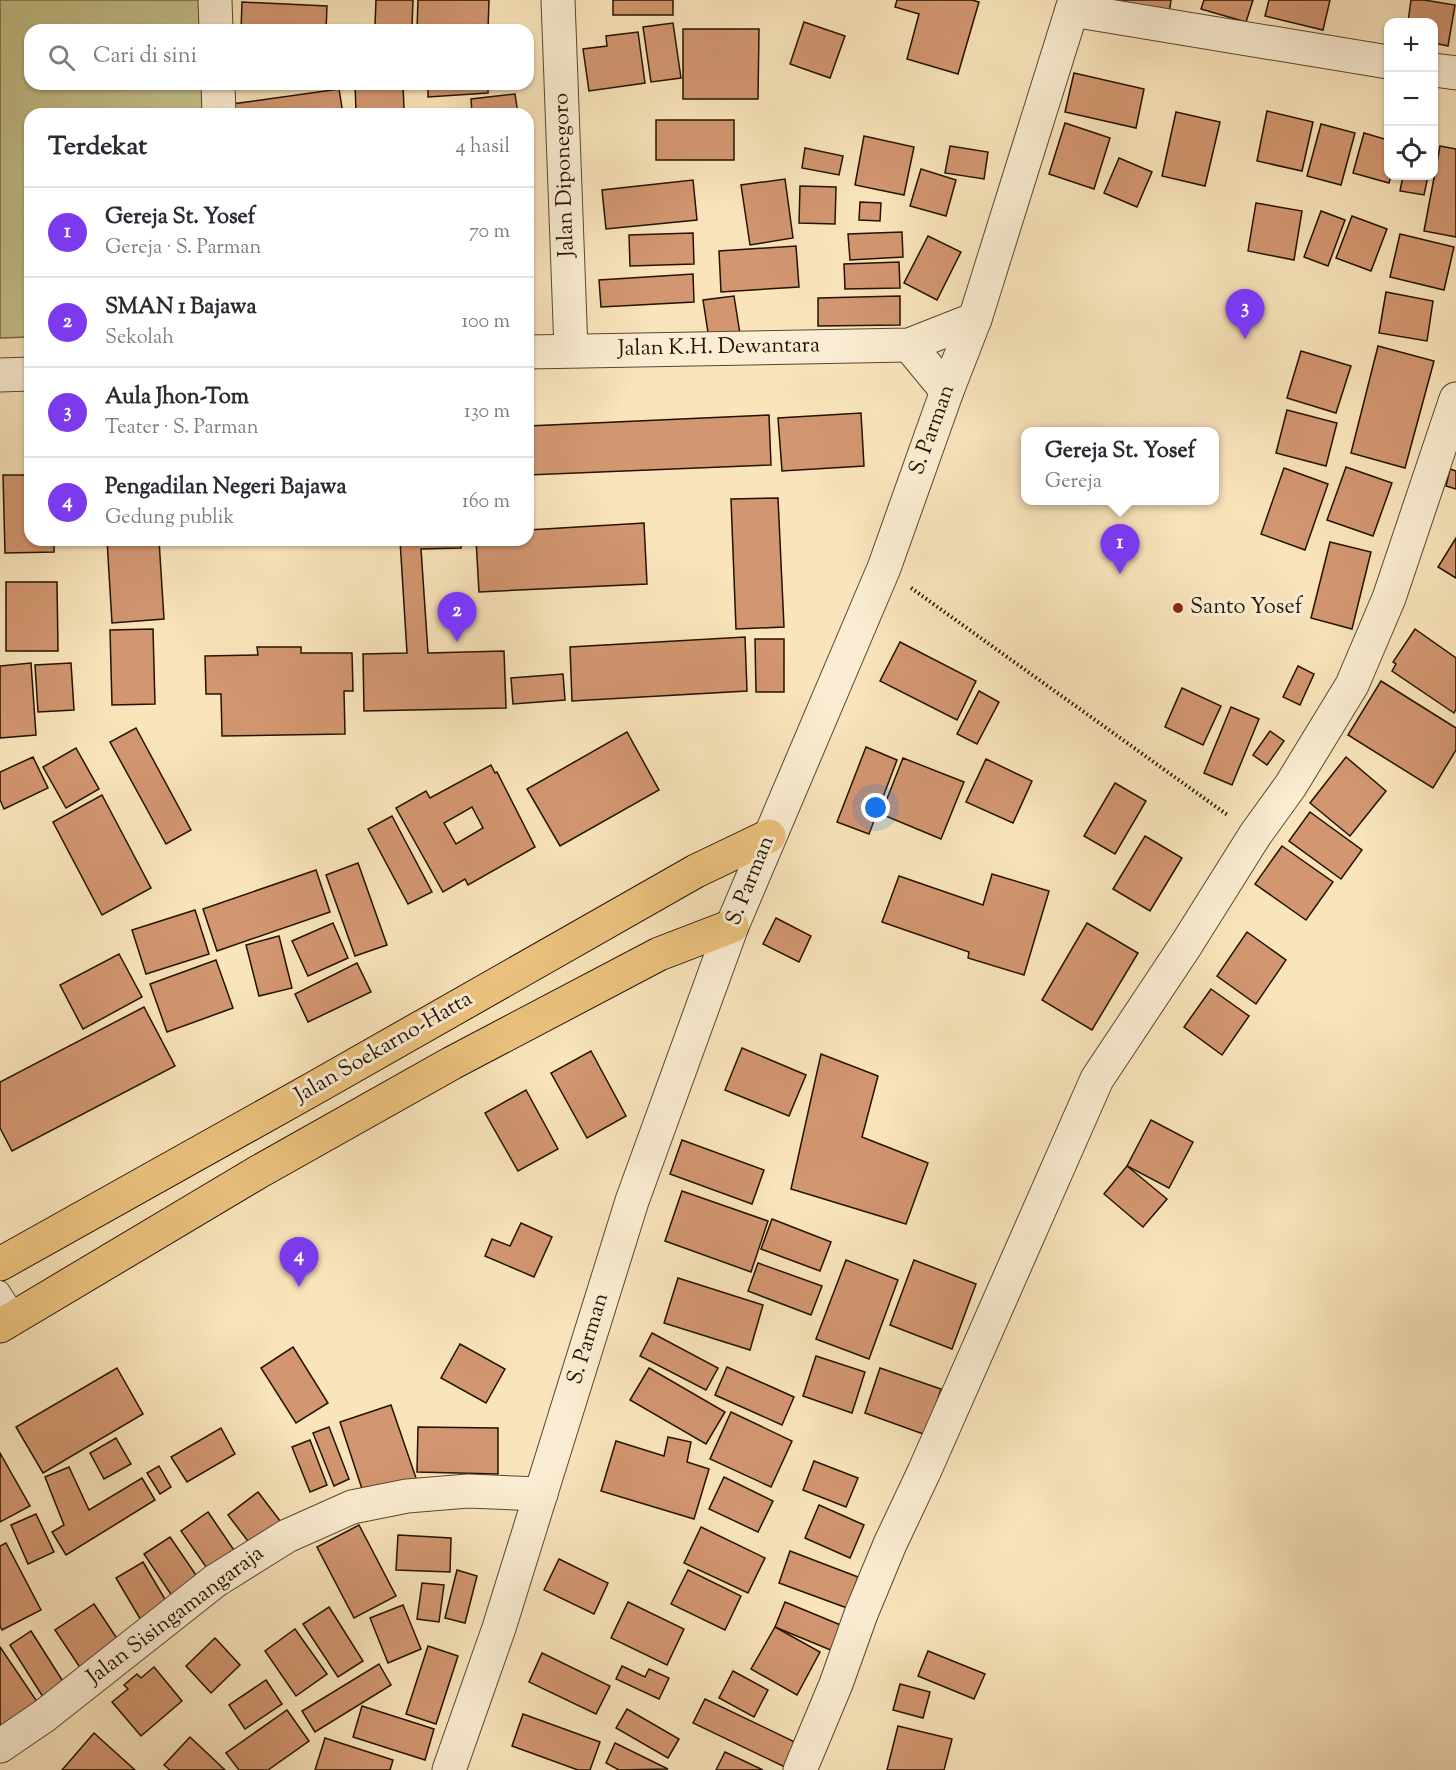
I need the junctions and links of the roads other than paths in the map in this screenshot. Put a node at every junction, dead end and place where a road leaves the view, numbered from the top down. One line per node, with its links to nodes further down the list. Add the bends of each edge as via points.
1 (215, 0): 4 (street)
2 (558, 0): 12 (street, Jalan Diponegoro)
3 (1074, 5): 5 (street); 10 (street, S. Parman)
4 (216, 24)
5 (1384, 61)
6 (1438, 70): 7 (street)
7 (1456, 73)
8 (218, 90): 9 (street)
9 (219, 108)
10 (975, 320): 11 (street, Jalan K.H. Dewantara); 16 (street, S. Parman)
11 (909, 345): 12 (street, Jalan K.H. Dewantara); 16 (street)
12 (571, 350): 13 (street, Jalan K.H. Dewantara)
13 (534, 352)
14 (24, 374): 15 (street)
15 (0, 375)
16 (947, 391): 18 (street, S. Parman, via 884,568)
17 (1456, 399): 25 (street, via 1389,598 1352,686 1097,1079 890,1544)
18 (769, 836): 19 (street, S. Parman); 20 (highway, Jalan Soekarno-Hatta, via 696,871)
19 (732, 926): 21 (highway, Jalan Soekarno-Hatta, via 659,954 452,1063); 22 (street, S. Parman, via 632,1201)
20 (0, 1263)
21 (6, 1311)
22 (541, 1494): 23 (street, Jalan Sisingamangaraja, via 468,1491 406,1496 352,1507 287,1536 215,1581); 24 (street, S. Parman)
23 (0, 1746)
24 (449, 1770)
25 (800, 1770)

